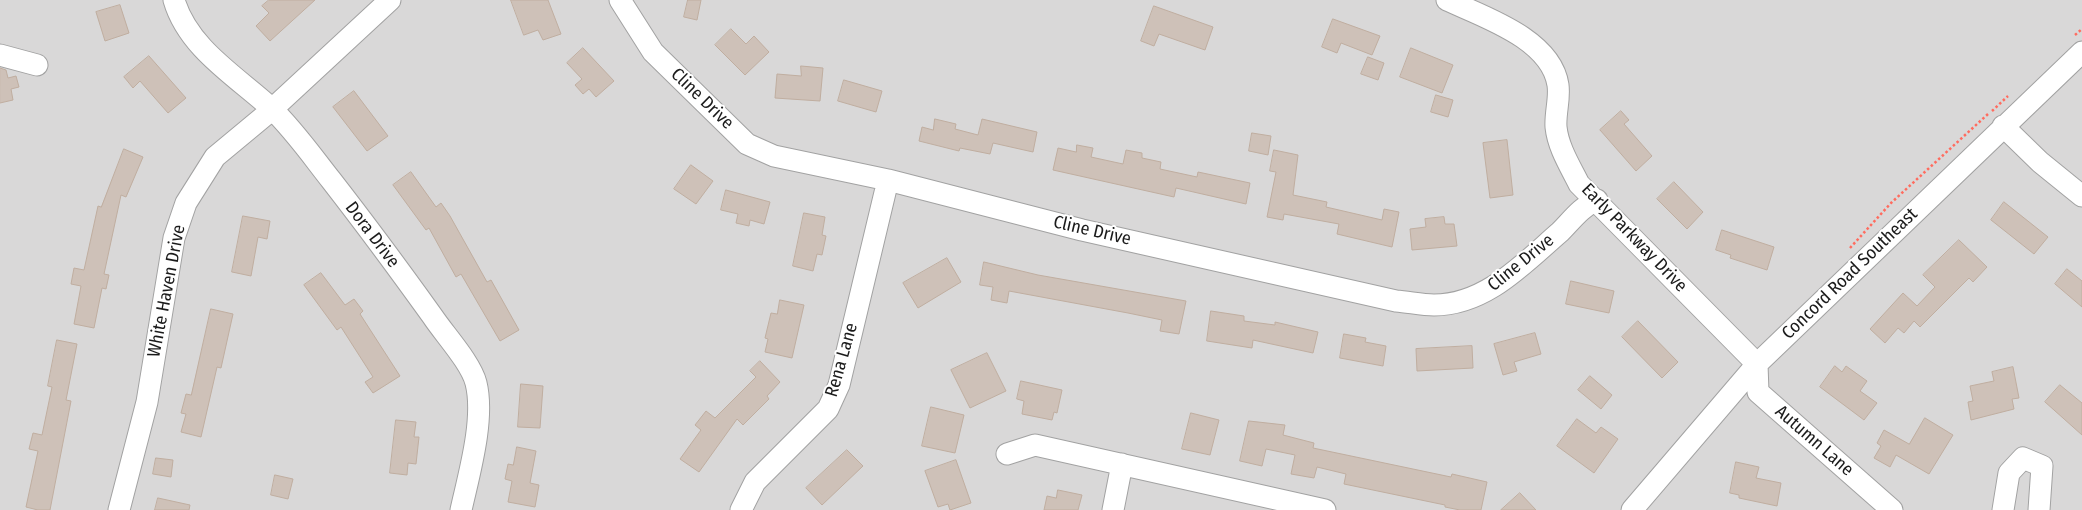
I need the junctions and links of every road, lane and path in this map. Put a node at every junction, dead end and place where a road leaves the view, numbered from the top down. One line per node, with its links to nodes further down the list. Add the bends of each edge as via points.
1 (174, 0): 8 (street, Dora Drive, via 187,27 219,64)
2 (390, 0): 8 (street, White Haven Drive)
3 (620, 0): 10 (street, Cline Drive, via 653,52 747,144 774,156)
4 (1447, 0): 12 (street, Early Parkway Drive, via 1516,31 1554,69 1559,87 1556,128 1563,153 1580,184)
5 (2082, 52): 9 (street, Concord Road Southeast)
6 (0, 55): 7 (street)
7 (37, 65)
8 (272, 109): 16 (street, White Haven Drive, via 215,157 186,203 174,238 147,402); 17 (street, Dora Drive, via 379,241 476,382 477,425)
9 (2003, 126): 11 (street); 13 (street, Concord Road Southeast)
10 (888, 180): 12 (street, Cline Drive, via 1082,230 1396,301 1435,305 1484,293 1512,274 1586,205); 18 (street, Rena Lane, via 838,385 828,409 755,482)
11 (2082, 196)
12 (1597, 200): 13 (street, Early Parkway Drive)
13 (1757, 364): 21 (street, Concord Road Southeast); 22 (street, Autumn Lane, via 1758,392)
14 (1006, 454): 15 (street, via 1035,445)
15 (1122, 464): 19 (street); 20 (street)
16 (119, 510)
17 (462, 510)
18 (741, 510)
19 (1113, 510)
20 (1325, 510)
21 (1632, 510)
22 (1892, 510)
23 (2003, 510): 24 (street, via 2009,472 2023,458 2042,466)
24 (2039, 510)

